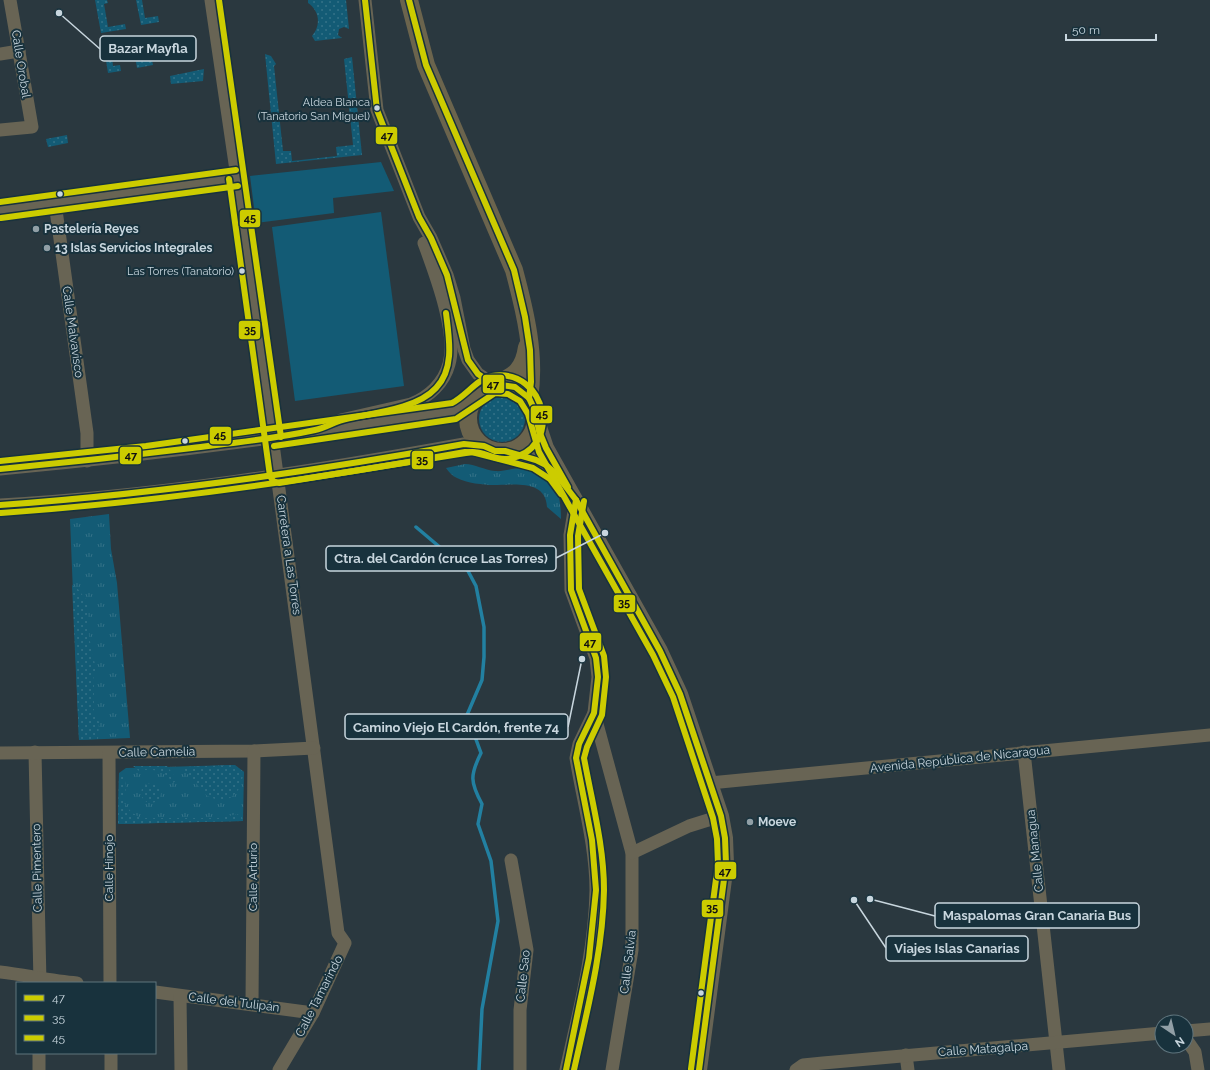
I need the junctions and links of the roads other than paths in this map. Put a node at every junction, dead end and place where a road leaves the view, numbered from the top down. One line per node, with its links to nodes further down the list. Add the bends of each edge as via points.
1 (10, 0): 5 (street, Calle Orobal)
2 (211, 0): 8 (street, Carretera a Las Torres)
3 (365, 0): 11 (street, via 377,110)
4 (409, 0): 12 (main road, via 426,65 514,270)
5 (19, 51): 6 (street); 7 (street, Calle Orobal, via 32,127)
6 (0, 54)
7 (0, 130)
8 (237, 178): 9 (street); 18 (street, Carretera a Las Torres)
9 (55, 203): 10 (street); 21 (street, Calle Malvavisco, via 87,433)
10 (0, 210)
11 (419, 217): 13 (street, via 447,275 468,360 478,374); 17 (street, via 446,316 450,363 445,374 431,393 421,400 341,420)
12 (528, 338): 13 (main road, via 520,369 508,380); 14 (main road, via 532,379)
13 (493, 384): 14 (main road, via 515,387); 15 (main road, via 481,391)
14 (529, 398): 16 (main road, via 536,411)
15 (472, 401): 17 (street, via 454,411); 19 (main road, via 469,416 472,431)
16 (536, 418): 20 (main road, via 531,435 524,443 515,449); 24 (street, via 546,448)
17 (317, 430): 18 (street)
18 (273, 438): 21 (street); 23 (street, Carretera a Las Torres)
19 (484, 446): 20 (main road, via 495,451); 23 (street, via 464,444)
20 (505, 451): 24 (street, via 546,465)
21 (87, 461): 22 (street)
22 (0, 469)
23 (278, 475): 25 (street, via 152,493); 28 (street, Carretera a Las Torres)
24 (576, 500): 26 (street, via 570,535 571,590 598,668 598,693); 34 (street, via 660,651 680,694)
25 (0, 505)
26 (594, 713): 36 (street, Calle Salvia); 61 (street, via 579,744 576,758 594,862 594,922 591,953)
27 (1210, 735): 31 (street, Avenida República de Nicaragua)
28 (314, 748): 29 (street, Calle Camelia); 38 (street, Carretera a Las Torres, via 338,933)
29 (254, 751): 33 (street, Calle Camelia); 45 (street, Calle Arturio)
30 (35, 752): 32 (street, Calle Camelia); 33 (street, Calle Camelia); 40 (street, Calle Pimentero)
31 (1024, 752): 34 (street, Avenida República de Nicaragua); 50 (street, Calle Managua)
32 (0, 753)
33 (109, 753): 42 (street, Calle Hinojo)
34 (710, 783): 35 (street)
35 (721, 816): 36 (street, via 689,826); 63 (street, via 726,864)
36 (632, 853): 62 (street, Calle Salvia, via 632,950)
37 (511, 860): 60 (street, Calle Sao, via 527,950 520,1010)
38 (345, 943): 46 (street, Calle Tamarindo)
39 (0, 972): 40 (street, via 29,975)
40 (40, 981): 41 (street)
41 (58, 982)
42 (110, 982)
43 (156, 992): 44 (street, Calle del Tulipán)
44 (180, 996): 45 (street, Calle del Tulipán); 58 (street)
45 (252, 1004): 46 (street, Calle del Tulipán)
46 (313, 1013): 59 (street, Calle Tamarindo)
47 (1210, 1029): 48 (street)
48 (1194, 1030)
49 (1154, 1034): 50 (street, Calle Matagalpa)
50 (1057, 1043): 54 (street, Calle Matagalpa); 65 (street, Calle Managua)
51 (1194, 1051): 66 (street)
52 (39, 1054): 56 (street)
53 (111, 1054): 57 (street)
54 (906, 1055): 55 (street, Calle Matagalpa); 64 (street)
55 (799, 1068)
56 (39, 1070)
57 (111, 1070)
58 (181, 1070)
59 (279, 1070)
60 (520, 1070)
61 (566, 1070)
62 (612, 1070)
63 (699, 1070)
64 (908, 1070)
65 (1059, 1070)
66 (1198, 1070)

